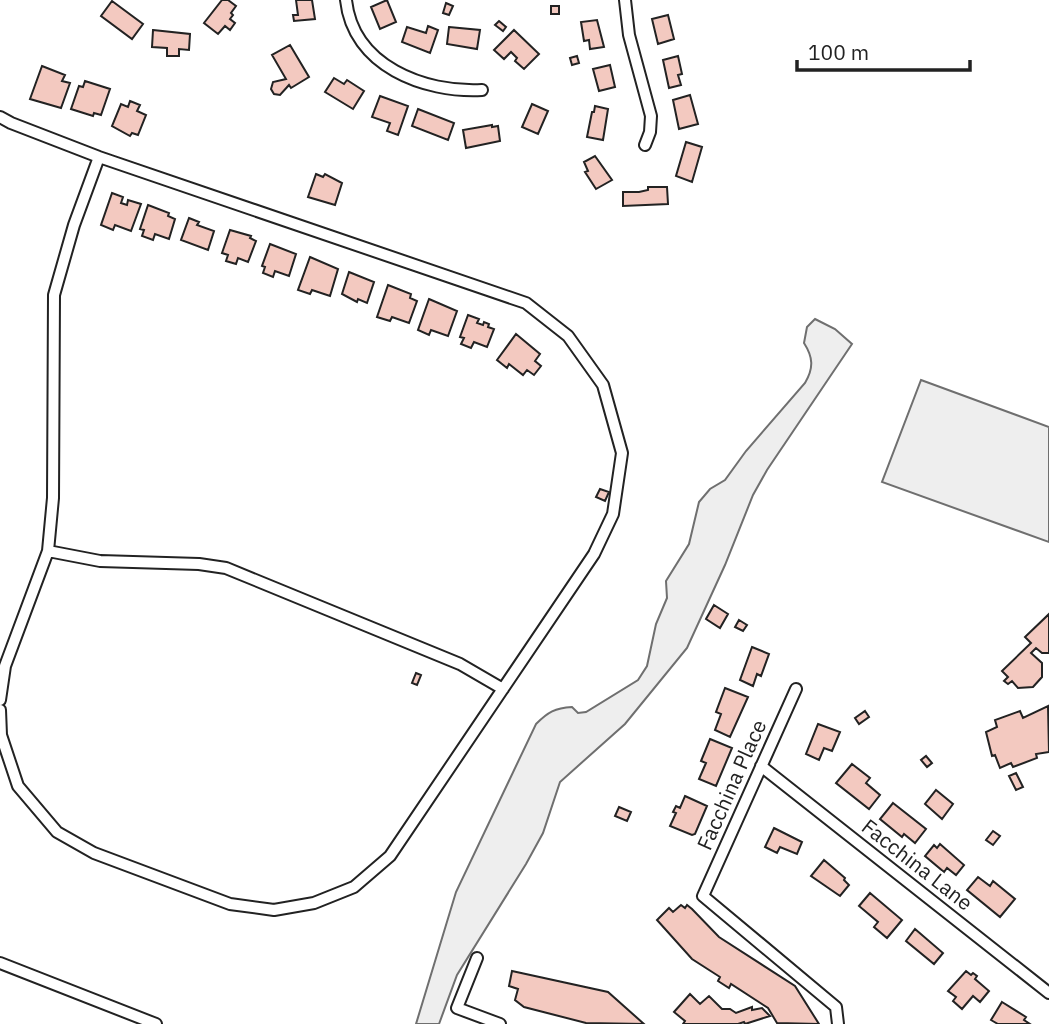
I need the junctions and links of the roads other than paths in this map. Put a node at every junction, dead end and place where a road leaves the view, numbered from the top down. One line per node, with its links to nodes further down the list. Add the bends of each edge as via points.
1 (346, 0): 3 (street, via 357,36 386,67 440,87)
2 (625, 0): 5 (street, via 629,35 651,116)
3 (482, 90)
4 (0, 117): 6 (street)
5 (645, 145)
6 (99, 157): 7 (street, via 54,295 53,498); 8 (street, via 526,303 568,336 603,386 622,453 613,514 594,554)
7 (48, 551): 8 (street, via 100,561 226,568 460,664); 10 (street, via 5,666)
8 (503, 689): 11 (street, via 390,856 354,887 314,903 274,910 230,904 93,852 57,832 18,786 1,735)
9 (796, 689): 12 (street, Facchina Place)
10 (0, 699)
11 (0, 710)
12 (761, 766): 15 (street, Facchina Lane); 18 (street, Facchina Place, via 703,896 836,1007)
13 (477, 958): 17 (street, via 457,1007)
14 (0, 963): 16 (street)
15 (1049, 993)
16 (156, 1024)
17 (500, 1024)
18 (838, 1024)

